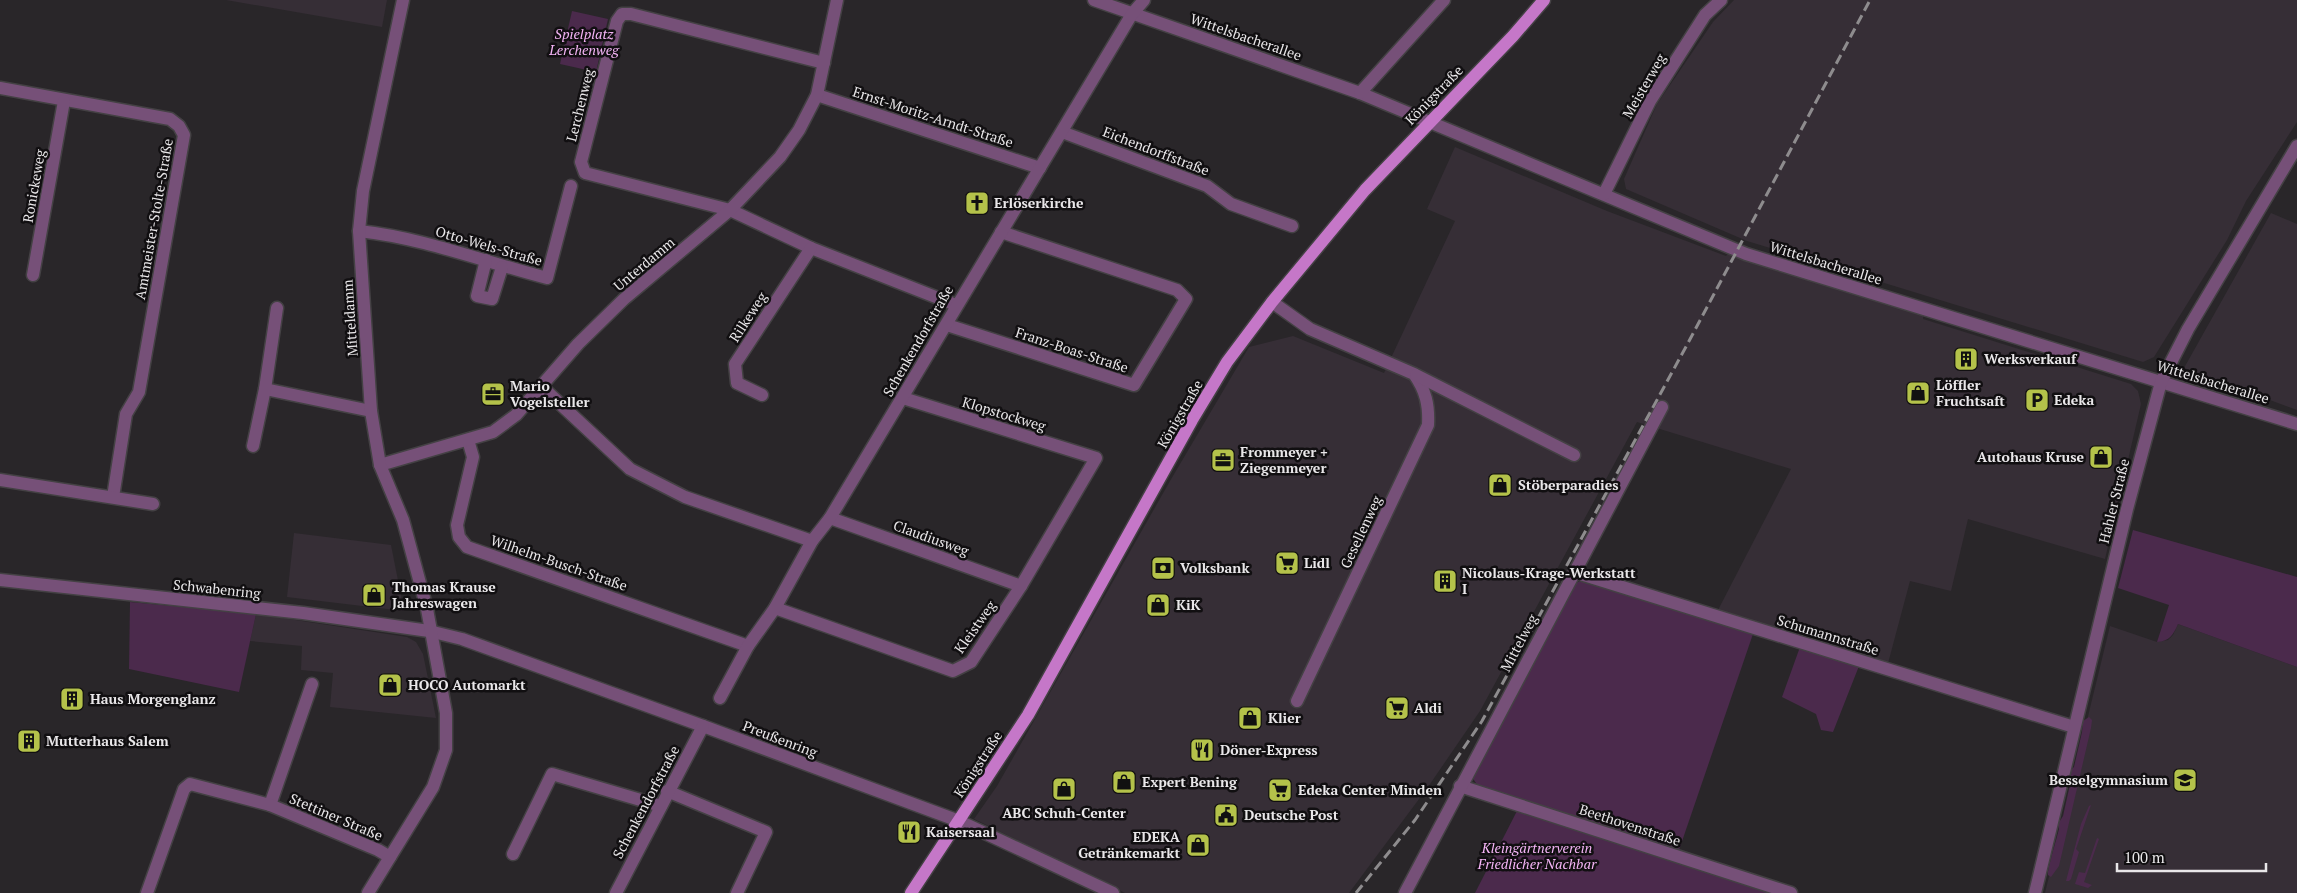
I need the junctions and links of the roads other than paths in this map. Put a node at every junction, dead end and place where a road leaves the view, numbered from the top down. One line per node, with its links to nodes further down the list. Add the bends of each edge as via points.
1 (403, 0): 22 (street, Mitteldamm, via 363,191)
2 (837, 0): 9 (street, Unterdamm)
3 (1094, 0): 8 (street, Wittelsbacherallee)
4 (1144, 0): 8 (street, Schenkendorfstraße)
5 (1444, 0): 11 (street)
6 (1544, 0): 14 (main road, Königstraße)
7 (1720, 0): 19 (street, Meisterweg, via 1706,15 1650,102)
8 (1132, 14): 11 (street, Wittelsbacherallee); 15 (street, Schenkendorfstraße)
9 (824, 63): 12 (street, Unterdamm); 20 (street, Lerchenweg, via 631,14 622,14 617,21 582,168 585,172)
10 (0, 88): 13 (street, Amtmeister-Stolte-Straße)
11 (1360, 93): 14 (street, Wittelsbacherallee)
12 (817, 95): 17 (street, Ernst-Moritz-Arndt-Straße); 20 (street, Unterdamm, via 780,157)
13 (64, 101): 27 (street, Ronickeweg); 47 (street, Amtmeister-Stolte-Straße, via 170,119 184,135 139,392 126,414)
14 (1429, 122): 19 (street, Wittelsbacherallee); 28 (main road, Königstraße, via 1365,190)
15 (1062, 132): 17 (street, Schenkendorfstraße); 21 (street, Eichendorffstraße, via 1207,186 1231,204)
16 (2297, 146): 33 (street, Hahler Straße, via 2188,329)
17 (1040, 168): 23 (street, Schenkendorfstraße)
18 (571, 186): 26 (street, Otto-Wels-Straße, via 547,278)
19 (1604, 194): 33 (street, Wittelsbacherallee, via 1746,254)
20 (730, 210): 24 (street); 34 (street, Unterdamm, via 624,299 578,344)
21 (1292, 226)
22 (359, 231): 25 (street, Otto-Wels-Straße); 39 (street, Mitteldamm)
23 (1001, 232): 29 (street, Schenkendorfstraße); 31 (street, Franz-Boas-Straße, via 1177,290 1186,299 1134,385)
24 (811, 248): 29 (street); 36 (street, Rilkeweg, via 735,364 737,383)
25 (486, 260): 26 (street, Otto-Wels-Straße); 26 (street, via 477,296 492,300)
26 (502, 266)
27 (33, 275)
28 (1272, 302): 32 (street, via 1310,329); 66 (main road, Königstraße, via 1227,362 1192,420 1028,715)
29 (956, 305): 31 (street, Schenkendorfstraße)
30 (277, 308): 35 (street)
31 (947, 326): 37 (street, Schenkendorfstraße)
32 (1414, 374): 43 (street); 59 (street, Gesellenweg, via 1423,387 1429,406 1428,425)
33 (2162, 382): 40 (street, Wittelsbacherallee); 61 (street, Hahler Straße, via 2126,509)
34 (542, 387): 41 (street, Unterdamm, via 516,415 493,432); 50 (street, via 630,469 685,497)
35 (265, 389): 39 (street); 42 (street)
36 (762, 395)
37 (902, 398): 44 (street, Klopstockweg); 49 (street, Schenkendorfstraße)
38 (1662, 407): 51 (street, Mittelweg)
39 (371, 411): 45 (street, Mitteldamm)
40 (2297, 424)
41 (468, 440): 45 (street, Unterdamm); 56 (street, Wilhelm-Busch-Straße, via 472,457 457,525 459,537 467,547)
42 (253, 446)
43 (1574, 455)
44 (1096, 458): 53 (street, Kleistweg)
45 (380, 465): 55 (street, Mitteldamm, via 403,520 427,608)
46 (0, 480): 47 (street)
47 (113, 497): 48 (street)
48 (153, 504)
49 (830, 518): 50 (street, Schenkendorfstraße); 53 (street, Claudiusweg)
50 (812, 541): 54 (street, Schenkendorfstraße)
51 (1574, 572): 61 (street, Schumannstraße); 62 (street, Mittelweg)
52 (0, 580): 55 (street, Schwabenring, via 303,613)
53 (1021, 586): 54 (street, Kleistweg, via 970,665 954,671)
54 (775, 608): 56 (street, Schenkendorfstraße)
55 (429, 631): 60 (street, Preußenring, via 462,639); 68 (street, Mitteldamm, via 446,713 446,750 434,787)
56 (748, 646): 58 (street, Schenkendorfstraße)
57 (312, 684): 64 (street, Stettiner Straße)
58 (720, 698)
59 (1297, 701)
60 (703, 726): 63 (street, Schenkendorfstraße); 66 (street, Preußenring)
61 (2074, 727): 77 (street, Hahler Straße)
62 (1460, 786): 75 (street, Mittelweg); 76 (street, Beethovenstraße)
63 (667, 791): 65 (street, Schenkendorfstraße); 72 (street, via 766,832)
64 (270, 805): 68 (street, Stettiner Straße); 69 (street, Stettiner Straße, via 190,784 184,789)
65 (660, 806): 67 (street, via 552,774); 71 (street, Schenkendorfstraße)
66 (959, 821): 73 (main road, Königstraße); 74 (street, Preußenring)
67 (514, 854)
68 (390, 857): 70 (street, Mitteldamm)
69 (147, 893)
70 (368, 893)
71 (616, 893)
72 (737, 893)
73 (911, 893)
74 (1114, 893)
75 (1405, 893)
76 (1791, 893)
77 (2035, 893)

